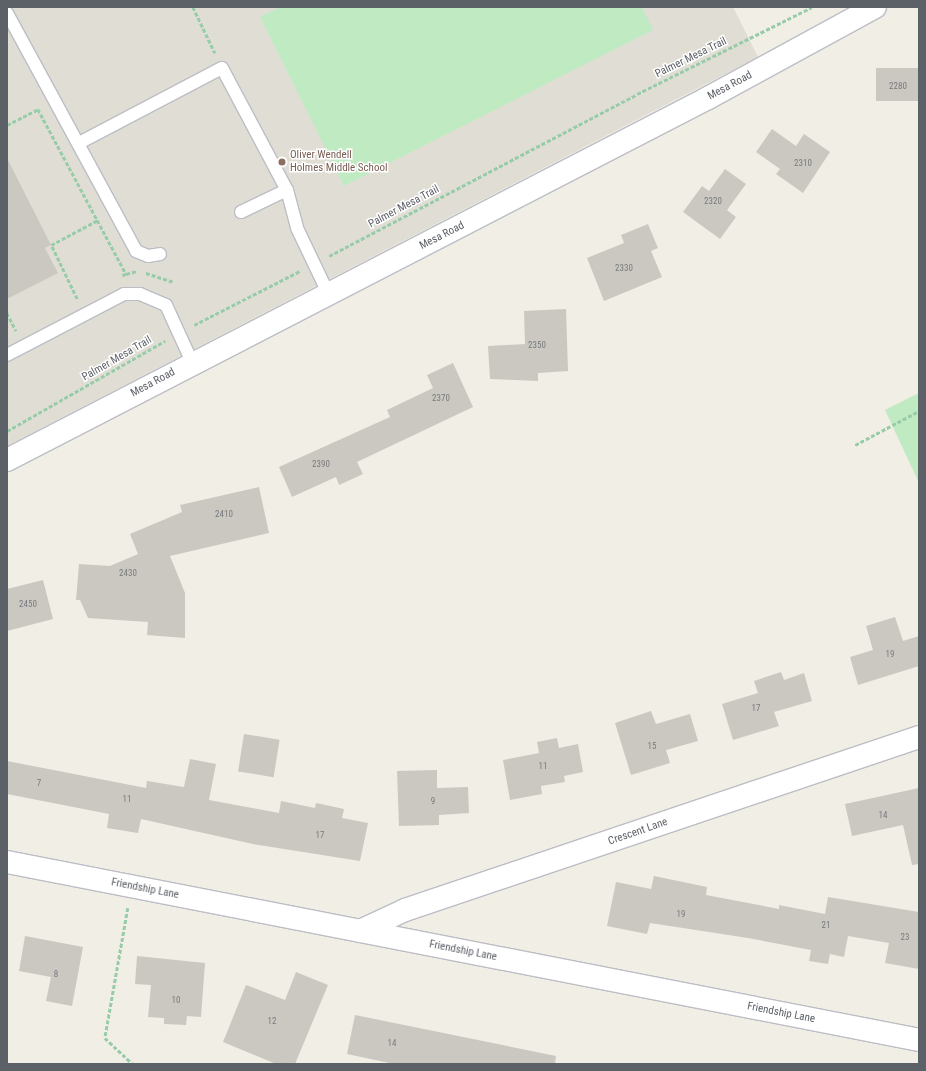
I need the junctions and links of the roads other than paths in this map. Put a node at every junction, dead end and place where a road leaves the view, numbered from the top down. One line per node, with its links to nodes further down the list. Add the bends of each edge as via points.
1 (874, 7): 3 (street, Mesa Road)
2 (7, 13): 4 (lane)
3 (850, 14): 8 (street, Mesa Road)
4 (79, 143): 5 (lane, via 222,68); 7 (lane, via 136,251 148,256)
5 (287, 190): 6 (lane); 8 (lane, via 297,228)
6 (241, 212)
7 (160, 254)
8 (329, 295): 10 (street, Mesa Road)
9 (7, 355): 10 (lane, via 124,294 140,294 166,305)
10 (192, 362): 11 (street, Mesa Road)
11 (7, 460)
12 (919, 737): 14 (street, Crescent Lane, via 405,910)
13 (7, 862): 14 (street, Friendship Lane)
14 (360, 931): 15 (street, Friendship Lane)
15 (919, 1040)

